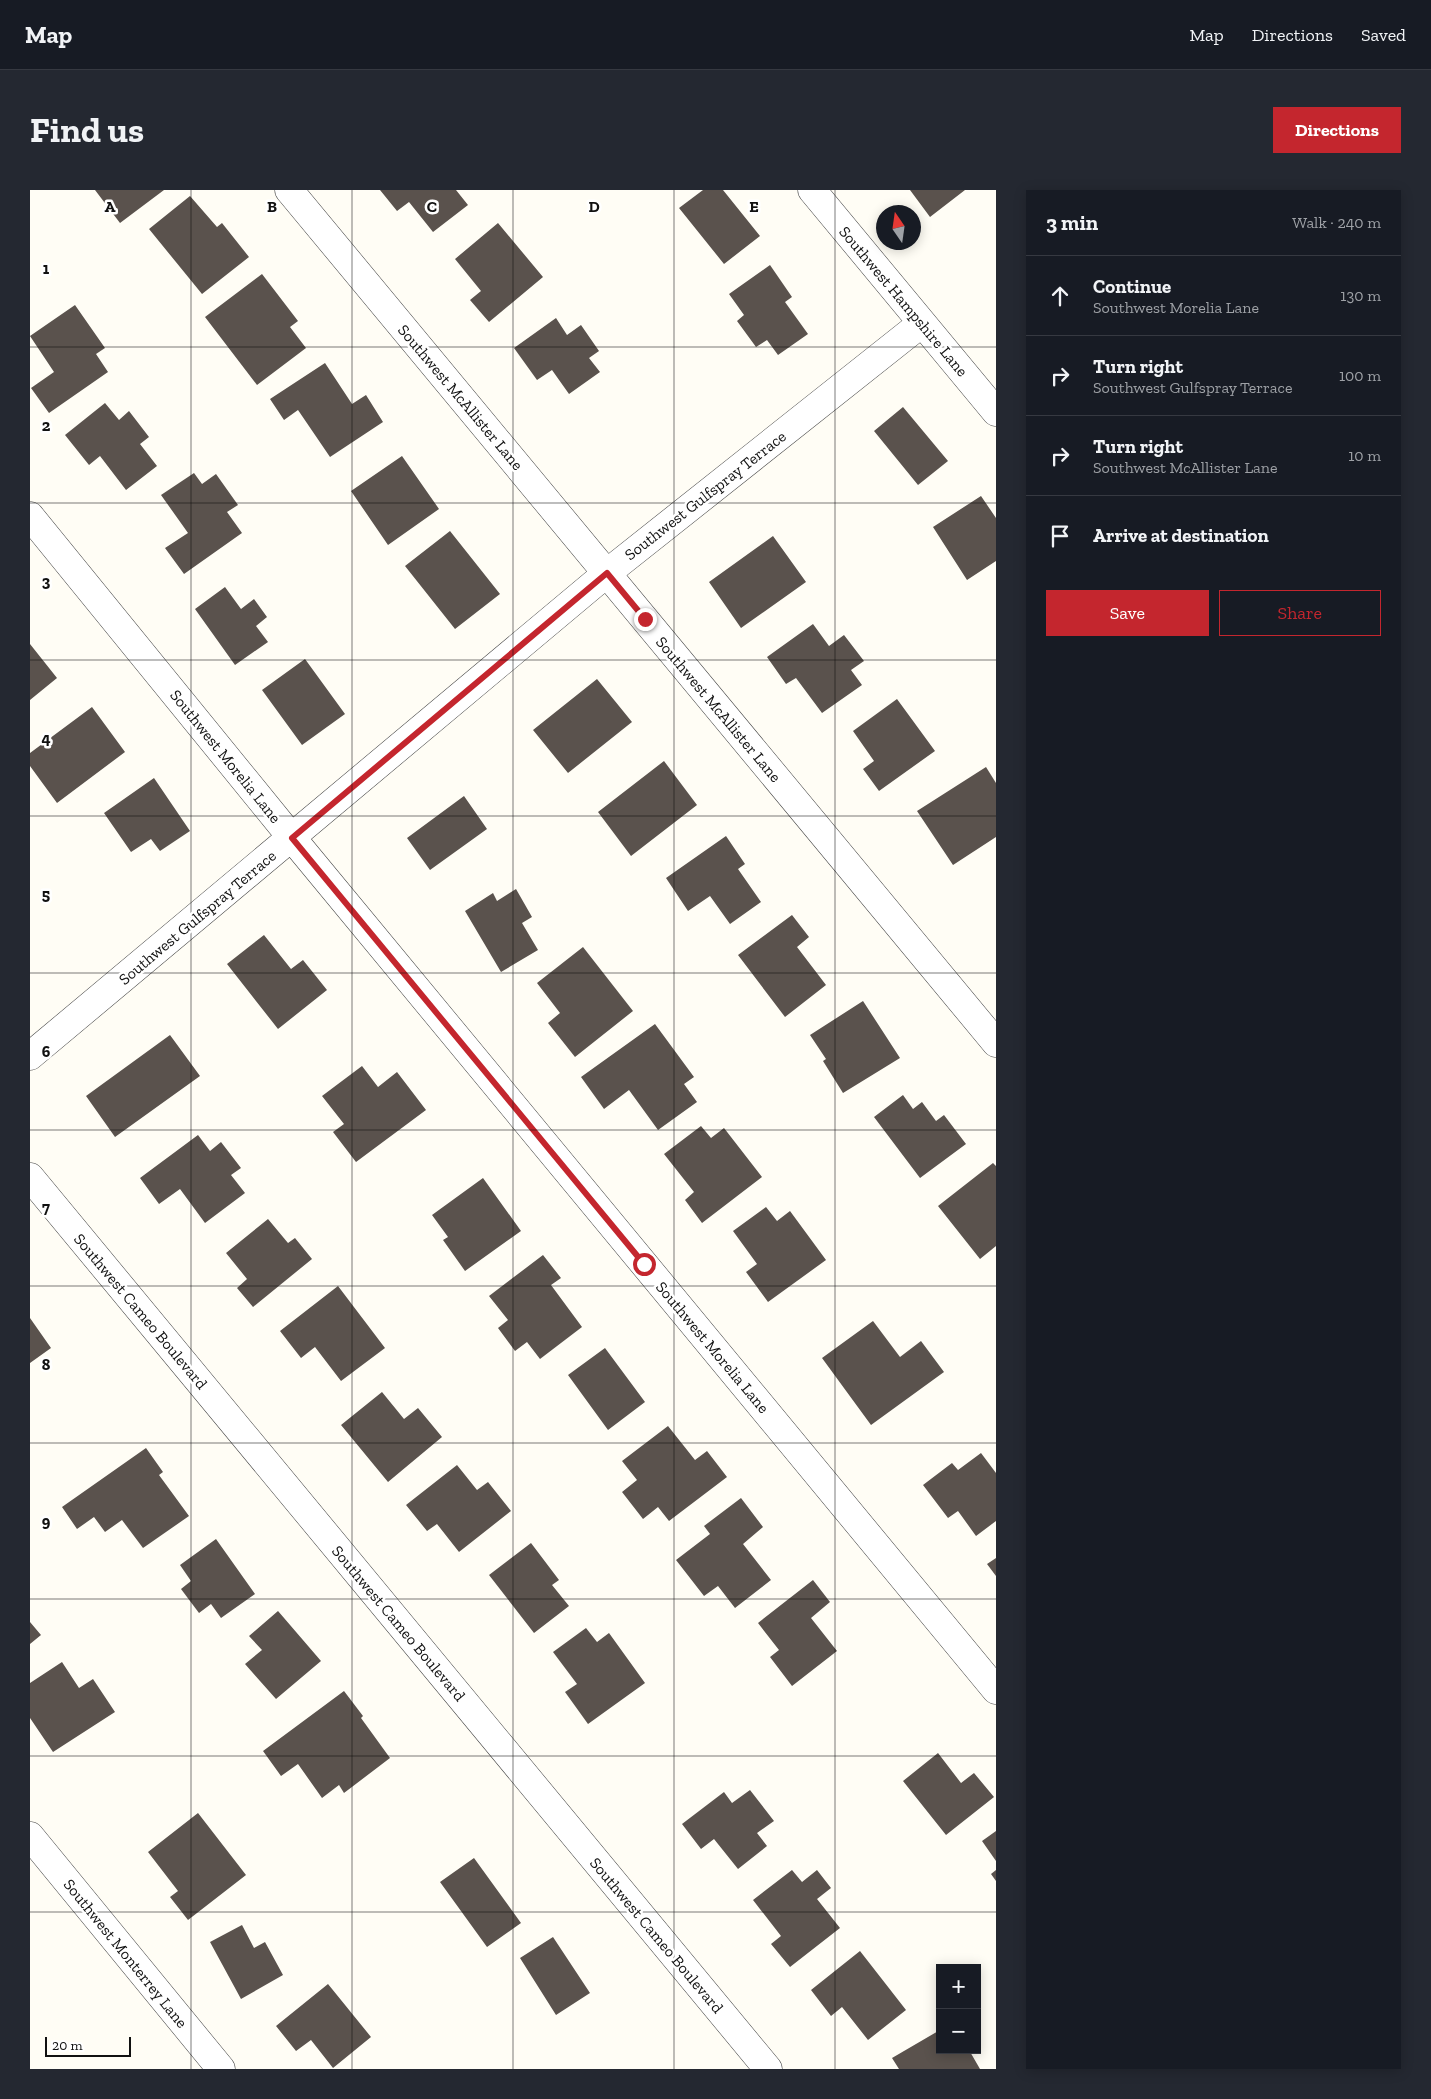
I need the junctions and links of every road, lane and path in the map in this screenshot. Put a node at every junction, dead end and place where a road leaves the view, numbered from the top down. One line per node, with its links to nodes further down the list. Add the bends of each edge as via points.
1 (289, 190): 6 (street, Southwest McAllister Lane)
2 (812, 190): 3 (street, Southwest Hampshire Lane)
3 (922, 323): 4 (street, Southwest Hampshire Lane); 6 (street, Southwest Gulfspray Terrace)
4 (996, 412)
5 (30, 516): 7 (street, Southwest Morelia Lane)
6 (607, 573): 7 (street, Southwest Gulfspray Terrace); 8 (street, Southwest McAllister Lane)
7 (292, 838): 9 (street, Southwest Gulfspray Terrace); 11 (street, Southwest Morelia Lane)
8 (996, 1043)
9 (30, 1056)
10 (30, 1177): 14 (street, Southwest Cameo Boulevard)
11 (996, 1690)
12 (30, 1836): 13 (street, Southwest Monterrey Lane)
13 (222, 2069)
14 (768, 2069)

